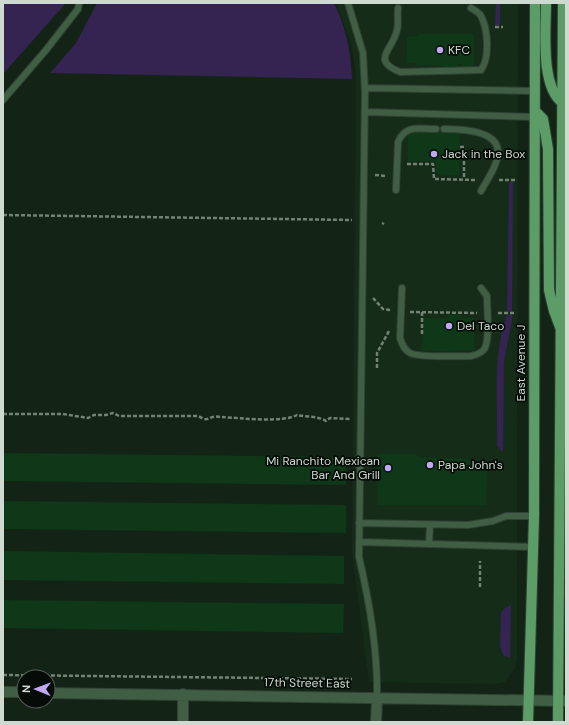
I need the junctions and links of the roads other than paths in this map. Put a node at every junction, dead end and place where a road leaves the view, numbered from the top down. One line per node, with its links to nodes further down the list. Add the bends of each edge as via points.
1 (79, 3): 10 (lane, via 78,9 46,50)
2 (348, 3): 8 (lane, via 364,52)
3 (535, 3): 9 (main road, East Avenue J)
4 (546, 3): 11 (main road, via 547,73 556,98)
5 (563, 3): 11 (main road)
6 (398, 8): 7 (lane, via 397,30 385,55 385,62 389,68 400,72 481,70 485,65 485,30 480,14)
7 (471, 8)
8 (365, 88): 9 (lane); 12 (lane)
9 (535, 90): 13 (main road, East Avenue J)
10 (3, 100)
11 (564, 103): 20 (main road)
12 (365, 112): 13 (lane); 22 (lane)
13 (536, 115): 20 (main road, via 543,119 548,149 549,290 554,311); 21 (main road, East Avenue J)
14 (436, 129): 16 (lane, via 411,129 406,130 401,136 398,142)
15 (444, 129): 17 (lane, via 463,129 482,134 490,137 496,144 497,159)
16 (396, 190)
17 (481, 191)
18 (402, 288): 19 (lane, via 400,338 406,350 417,355 471,356 484,349 487,341 487,296)
19 (481, 288)
20 (564, 332): 33 (main road)
21 (534, 516): 23 (lane, via 506,516 468,525); 26 (main road, East Avenue J)
22 (359, 523): 23 (lane); 24 (lane)
23 (430, 525): 25 (lane)
24 (359, 542): 25 (lane); 31 (lane, via 359,557 368,593 375,644)
25 (429, 544): 26 (lane)
26 (534, 548): 32 (main road, East Avenue J)
27 (3, 692): 28 (street)
28 (16, 692)
29 (56, 693): 30 (street, 17th Street East)
30 (183, 694): 31 (street, 17th Street East); 34 (street)
31 (377, 698): 32 (street, 17th Street East); 35 (street)
32 (528, 701): 33 (street, 17th Street East); 36 (main road, East Avenue J)
33 (562, 701): 37 (main road)
34 (183, 722)
35 (376, 722)
36 (528, 722)
37 (558, 722)

